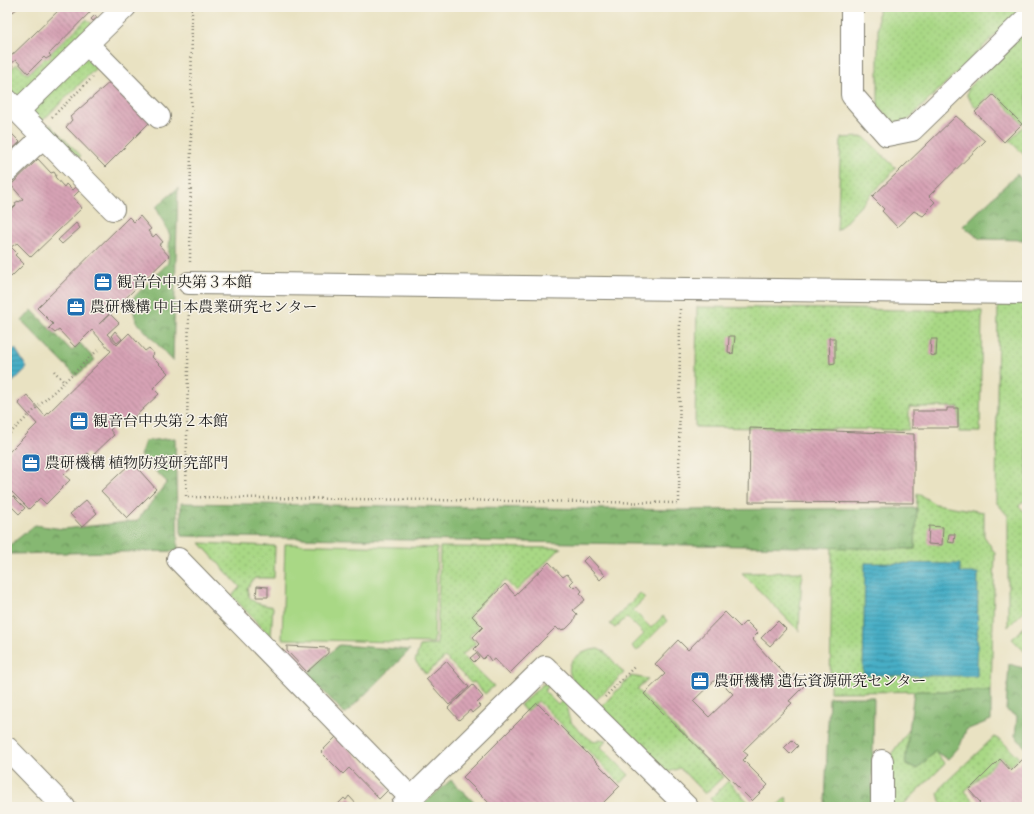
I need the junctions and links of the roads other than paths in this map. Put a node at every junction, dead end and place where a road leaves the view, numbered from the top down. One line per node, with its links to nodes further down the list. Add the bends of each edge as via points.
1 (125, 7): 4 (lane)
2 (852, 7): 3 (lane, via 852,95 887,135 912,130)
3 (1027, 18)
4 (86, 44): 5 (lane); 6 (lane)
5 (12, 105): 7 (lane)
6 (159, 117)
7 (40, 134): 8 (lane); 9 (lane)
8 (7, 171)
9 (113, 209)
10 (189, 283): 11 (lane)
11 (1027, 293)
12 (178, 559): 15 (lane)
13 (7, 748): 17 (lane)
14 (882, 761): 18 (lane)
15 (407, 803): 16 (lane, via 545,667)
16 (680, 805)
17 (64, 807)
18 (882, 807)

